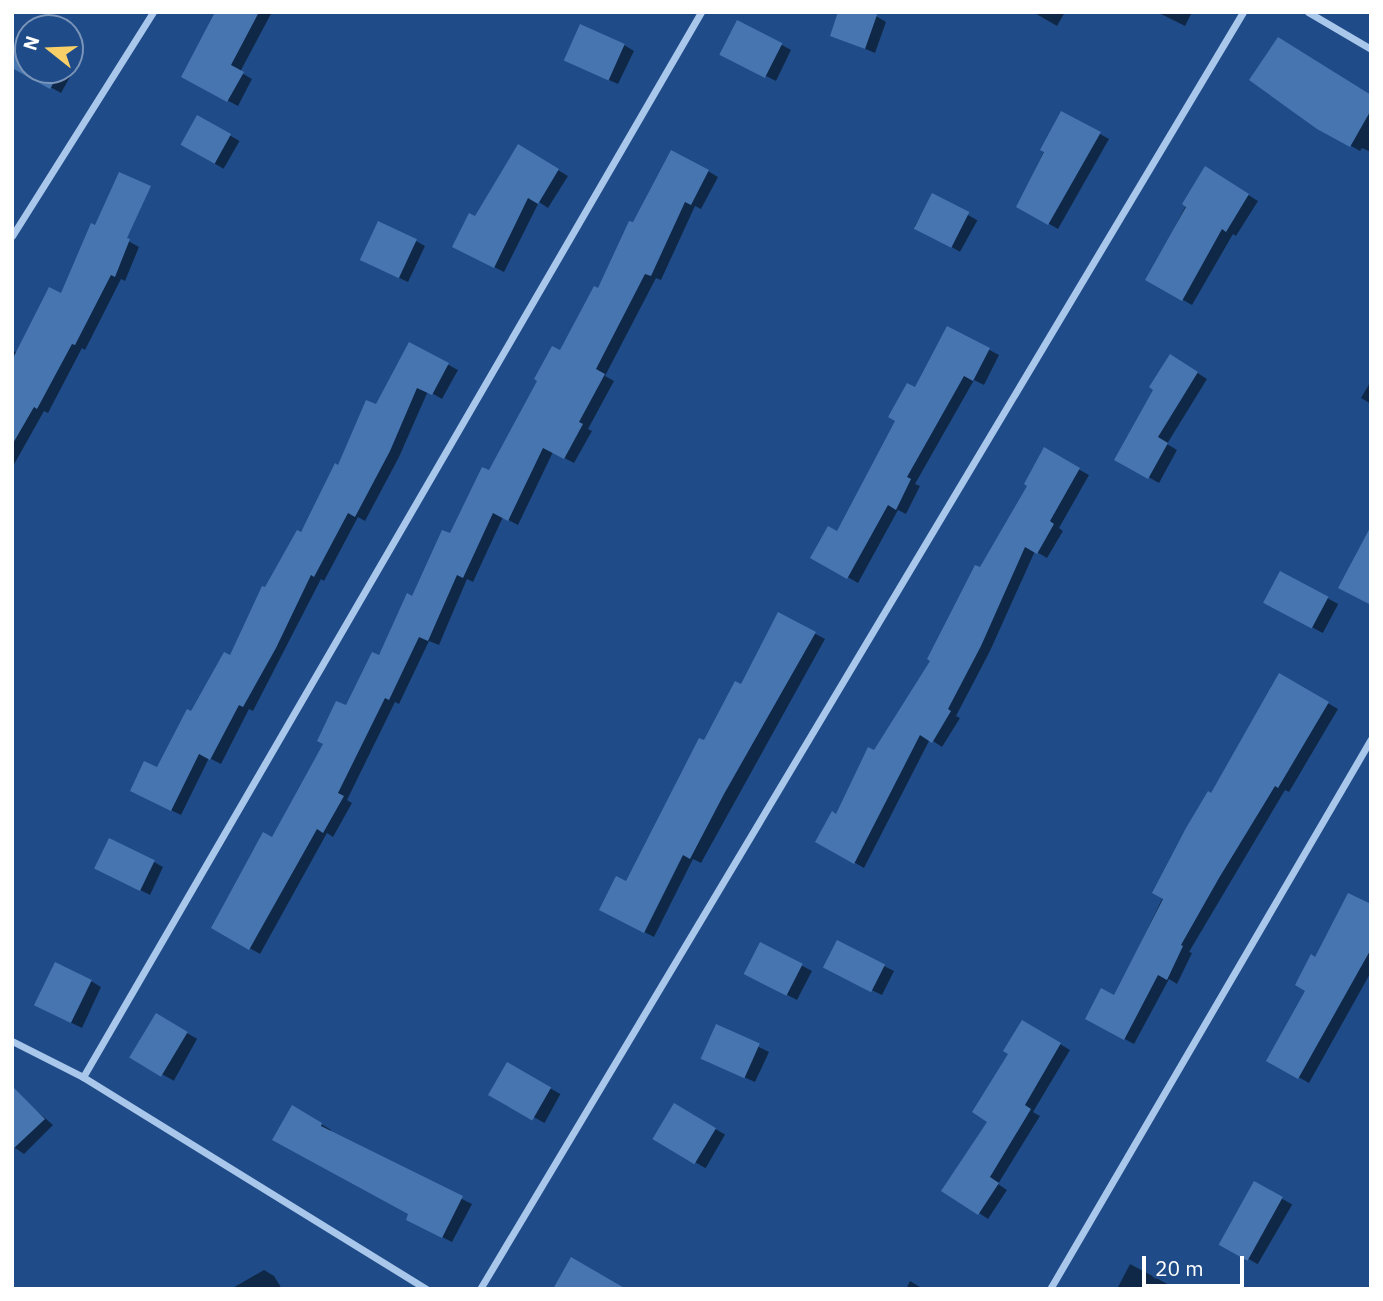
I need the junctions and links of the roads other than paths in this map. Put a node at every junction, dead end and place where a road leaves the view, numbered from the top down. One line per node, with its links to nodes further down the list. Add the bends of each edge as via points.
1 (153, 12): 6 (street)
2 (701, 12): 10 (street)
3 (1243, 12): 12 (street)
4 (1308, 12): 5 (street)
5 (1371, 49)
6 (12, 236)
7 (1371, 738): 8 (street)
8 (1368, 748): 13 (street)
9 (12, 1041): 10 (street)
10 (83, 1077): 11 (street)
11 (426, 1289)
12 (480, 1289)
13 (1050, 1289)

